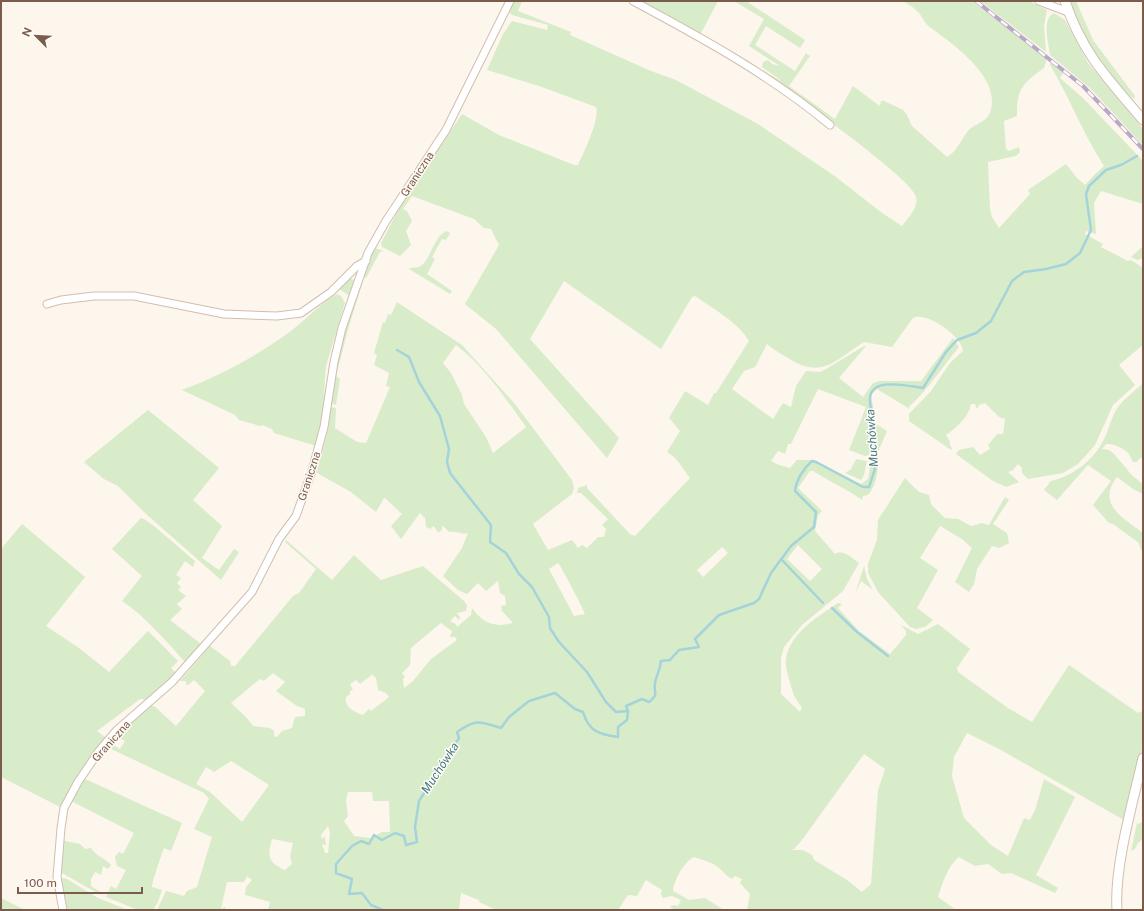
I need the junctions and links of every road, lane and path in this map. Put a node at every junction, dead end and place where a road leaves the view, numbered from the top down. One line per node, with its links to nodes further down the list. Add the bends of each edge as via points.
1 (510, 1): 8 (street, Graniczna, via 446,130 386,221)
2 (633, 1): 7 (street, via 726,51)
3 (1039, 1): 5 (street)
4 (1065, 1): 5 (street)
5 (1068, 12): 6 (street, via 1098,68)
6 (1143, 120)
7 (830, 125)
8 (366, 260): 9 (street, via 330,292 301,313 277,316 224,314 134,296 94,296); 11 (street, Graniczna, via 342,328 324,427 312,472 296,516 279,539 252,592 172,682 116,731 78,782 64,808 61,828 57,877)
9 (47, 304)
10 (1143, 758): 12 (street, via 1119,872)
11 (63, 910)
12 (1117, 910)

